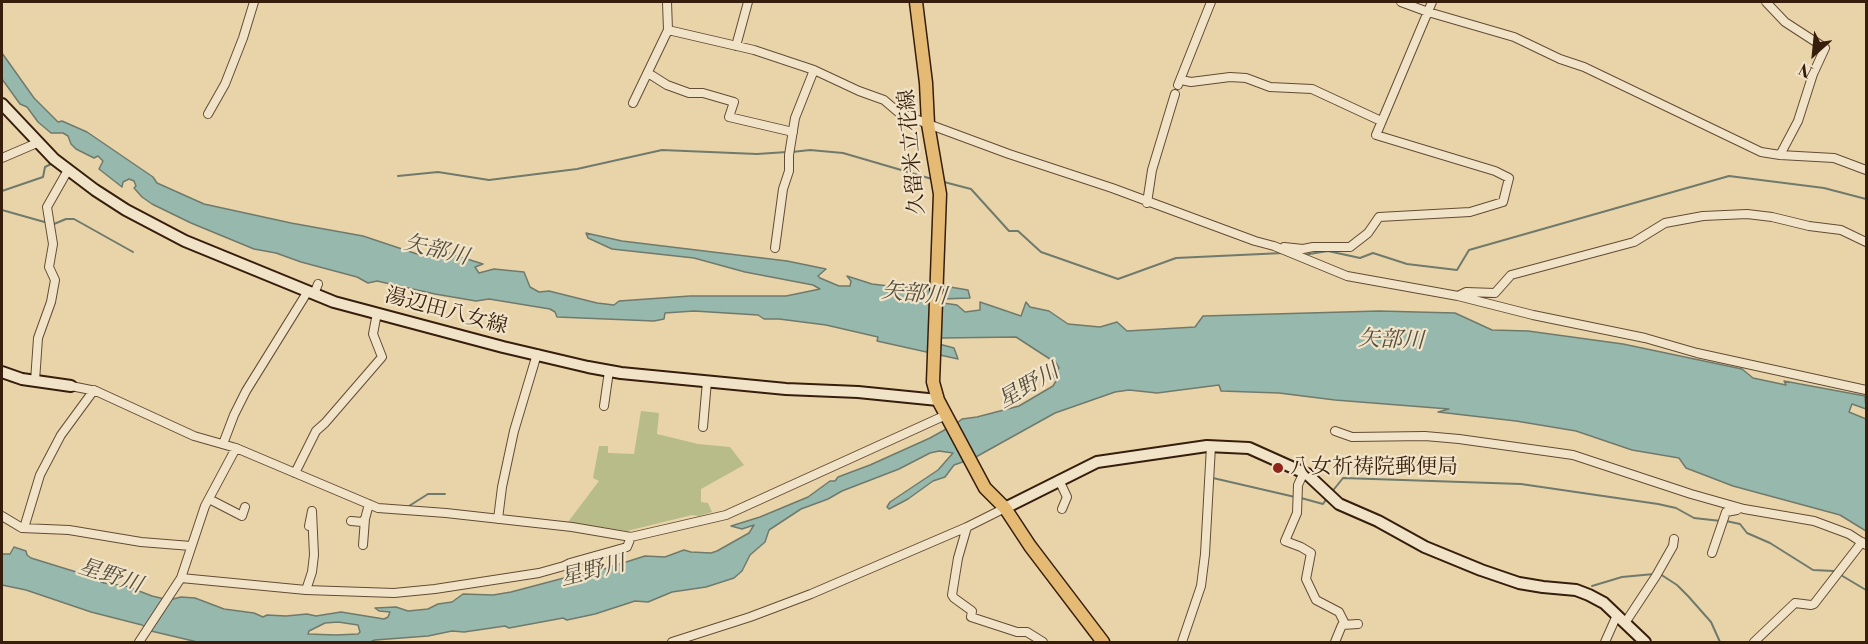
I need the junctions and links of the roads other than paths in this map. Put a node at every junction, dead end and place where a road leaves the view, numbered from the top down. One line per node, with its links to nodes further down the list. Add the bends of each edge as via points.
1 (254, 2): 17 (street, via 225,84)
2 (667, 2): 10 (street)
3 (916, 2): 18 (main road, 久留米立花線)
4 (1211, 2): 19 (street, via 1180,82 1230,77 1270,87 1312,89)
5 (1401, 2): 9 (street)
6 (1432, 2): 9 (street)
7 (1766, 2): 22 (street, via 1785,22 1826,48 1798,121)
8 (747, 4): 11 (street)
9 (1428, 12): 19 (street); 22 (street, via 1514,37 1761,152)
10 (668, 30): 11 (street); 13 (street)
11 (736, 46): 12 (street)
12 (814, 70): 18 (street); 20 (street)
13 (648, 74): 16 (street); 20 (street, via 689,93 734,102 729,117)
14 (1175, 94): 26 (street, via 1152,170)
15 (2, 104): 21 (main road, 湯辺田八女線)
16 (633, 104)
17 (208, 114)
18 (928, 124): 26 (street); 41 (main road, 久留米立花線, via 940,194 933,361)
19 (1380, 126): 29 (street, via 1376,135 1458,158 1509,178 1503,202 1470,212 1379,217 1368,233 1350,247)
20 (793, 132): 28 (street)
21 (37, 143): 23 (street); 24 (main road, 湯辺田八女線)
22 (1780, 155): 25 (street, via 1834,158)
23 (2, 158)
24 (68, 170): 30 (main road, 湯辺田八女線, via 95,190 185,241); 36 (street, via 47,207 53,244 49,267 55,280 38,338)
25 (1866, 170)
26 (1147, 203): 29 (street)
27 (1866, 242): 31 (street, via 1841,230 1772,217 1703,216 1665,223 1634,242 1511,275 1495,293 1466,292)
28 (775, 248)
29 (1280, 250): 31 (street, via 1347,276)
30 (313, 290): 32 (main road, 湯辺田八女線, via 345,305); 46 (street, via 246,391)
31 (1458, 296): 40 (street)
32 (377, 313): 33 (main road, 湯辺田八女線); 49 (street, via 373,334 382,357 316,431)
33 (537, 354): 34 (main road, 湯辺田八女線); 60 (street, via 514,431)
34 (609, 371): 37 (main road, 湯辺田八女線); 42 (street)
35 (2, 372): 36 (main road)
36 (35, 381): 38 (main road)
37 (707, 381): 41 (main road, 湯辺田八女線); 44 (street)
38 (71, 386): 39 (street)
39 (94, 390): 46 (street, via 194,436); 64 (street, via 61,435 40,475)
40 (1866, 390)
41 (938, 400): 43 (main road, 久留米立花線)
42 (604, 406)
43 (948, 417): 55 (main road, 久留米立花線, via 985,488); 65 (street, via 726,515)
44 (703, 427)
45 (1335, 431): 57 (street, via 1352,437 1425,436 1573,455)
46 (223, 444): 48 (street)
47 (1211, 446): 50 (main road, via 1250,448); 51 (main road, via 1097,462); 80 (street, via 1206,554 1196,605)
48 (236, 448): 49 (street); 52 (street)
49 (295, 472): 53 (street)
50 (1304, 472): 73 (main road, via 1339,504 1425,547 1519,583 1576,590 1604,603); 74 (street, via 1298,485 1297,513 1285,541 1311,553 1306,579 1316,600 1339,612)
51 (1059, 480): 55 (main road); 56 (street, via 1067,497)
52 (209, 499): 54 (street, via 242,516); 69 (street)
53 (369, 504): 59 (street); 60 (street)
54 (245, 507)
55 (1005, 508): 63 (street); 79 (main road, 久留米立花線)
56 (1062, 509)
57 (1744, 509): 67 (street, via 1814,521); 70 (street, via 1726,512)
58 (2, 516): 64 (street)
59 (365, 519): 61 (street); 68 (street)
60 (498, 519): 65 (street)
61 (351, 521)
62 (309, 526): 72 (street, via 312,512 314,555)
63 (968, 527): 77 (street, via 811,594); 78 (street, via 958,558 954,598 972,611 970,617 1027,632)
64 (24, 528): 69 (street)
65 (631, 537): 72 (street, via 627,546 564,566 456,587 394,593)
66 (1674, 539): 73 (street, via 1661,566)
67 (1864, 544): 84 (street, via 1814,604 1795,603)
68 (363, 545)
69 (191, 546): 71 (street)
70 (1712, 553)
71 (181, 578): 72 (street); 76 (street)
72 (306, 590)
73 (1621, 619): 82 (street); 83 (main road)
74 (1345, 624): 75 (street); 81 (street)
75 (1358, 624)
76 (139, 642)
77 (672, 642)
78 (1043, 642)
79 (1103, 642)
80 (1182, 642)
81 (1335, 642)
82 (1605, 642)
83 (1645, 642)
84 (1754, 642)

